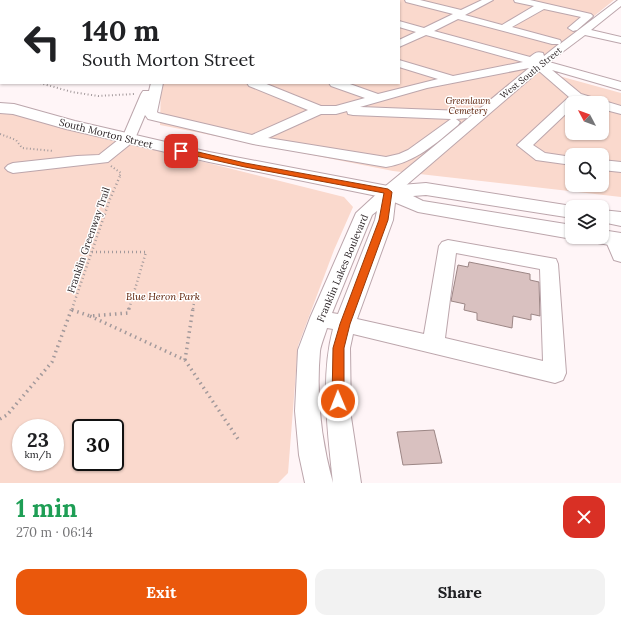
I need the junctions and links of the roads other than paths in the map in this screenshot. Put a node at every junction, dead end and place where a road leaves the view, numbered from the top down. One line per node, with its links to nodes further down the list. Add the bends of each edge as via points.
1 (409, 0): 6 (street)
2 (489, 0): 6 (street)
3 (518, 0): 5 (street)
4 (621, 2): 10 (street, West South Street)
5 (542, 6): 8 (street); 12 (street, via 588,16)
6 (460, 14): 8 (street); 9 (street)
7 (400, 24): 9 (street)
8 (503, 28): 12 (street)
9 (426, 31): 13 (street); 15 (street)
10 (583, 31): 11 (street); 15 (street, West South Street)
11 (621, 40)
12 (556, 42): 15 (street)
13 (400, 44)
14 (400, 62): 16 (street)
15 (536, 63): 16 (street); 21 (street); 24 (street); 32 (street); 39 (street, West South Street)
16 (452, 79): 23 (street)
17 (157, 84): 34 (street, via 150,112 153,116)
18 (255, 84): 29 (street)
19 (338, 84): 25 (street)
20 (388, 84): 23 (street)
21 (621, 86)
22 (147, 88): 33 (street, via 147,97)
23 (406, 90): 25 (street)
24 (576, 96)
25 (377, 98): 30 (street)
26 (4, 103): 33 (main road, South Morton Street)
27 (609, 107): 31 (street)
28 (565, 108): 35 (street, via 524,145 541,157)
29 (319, 110): 30 (street); 34 (street)
30 (336, 110): 32 (street)
31 (621, 110)
32 (463, 115): 34 (street, via 407,157 396,162)
33 (129, 138): 38 (street, via 103,159); 39 (main road, South Morton Street, via 245,165)
34 (253, 140)
35 (565, 160)
36 (609, 166): 37 (street)
37 (621, 167)
38 (13, 168)
39 (388, 192): 40 (main road, via 426,189); 43 (main road, via 418,206); 44 (street, Franklin Lakes Boulevard, via 364,213); 45 (street, Franklin Lakes Boulevard, via 384,220)
40 (565, 211)
41 (609, 217): 42 (main road)
42 (621, 219)
43 (565, 231)
44 (346, 258): 45 (street); 46 (street, Franklin Lakes Boulevard)
45 (367, 263): 47 (street, Franklin Lakes Boulevard)
46 (320, 318): 47 (street); 49 (street, Franklin Lakes Boulevard, via 309,350 307,411 312,454)
47 (345, 324): 48 (street); 50 (street, Franklin Lakes Boulevard, via 339,348 338,370 339,416)
48 (433, 345): 48 (street, via 555,373 549,264 448,246)
49 (319, 483)
50 (347, 483)

